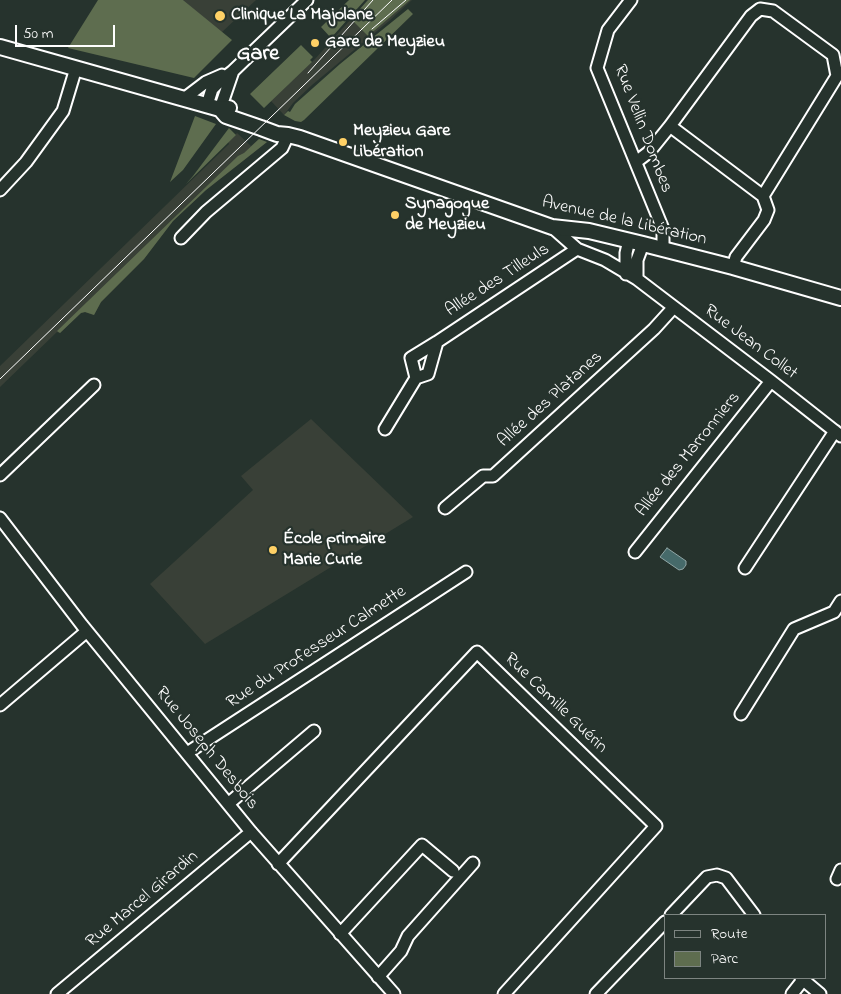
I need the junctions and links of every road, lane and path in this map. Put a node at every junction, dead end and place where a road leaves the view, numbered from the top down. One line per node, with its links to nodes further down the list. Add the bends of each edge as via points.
1 (307, 0): 5 (street)
2 (631, 0): 10 (street, Rue Vellin Dombes, via 608,30 597,68)
3 (0, 48): 4 (street, Avenue de la Libération)
4 (76, 68): 6 (street, Avenue de la Libération); 11 (street, via 63,111 26,162)
5 (233, 71): 6 (street, via 206,82); 7 (street)
6 (185, 98): 7 (street, Avenue de la Libération)
7 (214, 107): 9 (street, Avenue de la Libération, via 232,108 279,127)
8 (670, 126): 10 (street, via 649,152); 12 (street); 12 (street, via 750,16 760,9 773,11 833,55 837,76)
9 (288, 134): 13 (street, Avenue de la Libération); 14 (street, via 282,148 206,212)
10 (636, 162): 18 (street, Rue Vellin Dombes, via 663,229)
11 (0, 190)
12 (763, 196): 19 (street, via 768,210 764,220 736,257)
13 (552, 227): 15 (street, Avenue de la Libération); 17 (street, Rue Jean Collet)
14 (181, 238)
15 (629, 240): 16 (street, Avenue de la Libération); 20 (street)
16 (643, 244): 18 (street, Avenue de la Libération); 21 (street, via 637,260)
17 (577, 249): 20 (street, Rue Jean Collet, via 605,260); 24 (street, Allée des Tilleuls)
18 (663, 249): 19 (street, Avenue de la Libération)
19 (733, 267): 22 (street, Avenue de la Libération)
20 (626, 274): 21 (street, Rue Jean Collet)
21 (637, 279): 23 (street, Rue Jean Collet)
22 (841, 298)
23 (674, 307): 26 (street, Rue Jean Collet); 31 (street, Allée des Platanes, via 493,476 482,476)
24 (437, 342): 25 (street, Allée des Tilleuls, via 428,374); 25 (street, Allée des Tilleuls, via 410,358)
25 (416, 378): 28 (street, Allée des Tilleuls)
26 (771, 381): 29 (street, Rue Jean Collet); 33 (street, Allée des Marronniers)
27 (94, 385): 30 (street)
28 (385, 429)
29 (838, 434): 34 (street)
30 (0, 474)
31 (445, 508)
32 (0, 518): 37 (street, Rue Joseph Desbois)
33 (635, 552)
34 (745, 568)
35 (466, 572): 41 (street, Rue du Professeur Calmette)
36 (841, 600): 39 (street, via 834,612 794,629)
37 (87, 631): 38 (street); 41 (street, Rue Joseph Desbois)
38 (0, 705)
39 (741, 714)
40 (314, 731): 42 (street)
41 (187, 752): 42 (street, Rue Joseph Desbois)
42 (228, 804): 43 (street, Rue Joseph Desbois)
43 (250, 832): 45 (street, Rue Joseph Desbois); 53 (street, Rue Marcel Girardin)
44 (473, 863): 51 (street, via 408,936 401,951)
45 (278, 864): 50 (street, Rue Joseph Desbois); 55 (street, Rue Camille Guérin, via 477,652 656,826)
46 (453, 871): 50 (street, via 422,845)
47 (672, 914): 48 (street, via 707,877 717,875 726,878)
48 (753, 914)
49 (664, 923): 56 (street)
50 (340, 934): 51 (street, Rue Joseph Desbois)
51 (378, 976): 54 (street, Rue Joseph Desbois)
52 (802, 979): 57 (street); 58 (street)
53 (58, 994)
54 (394, 994)
55 (504, 994)
56 (596, 994)
57 (792, 994)
58 (820, 994)

